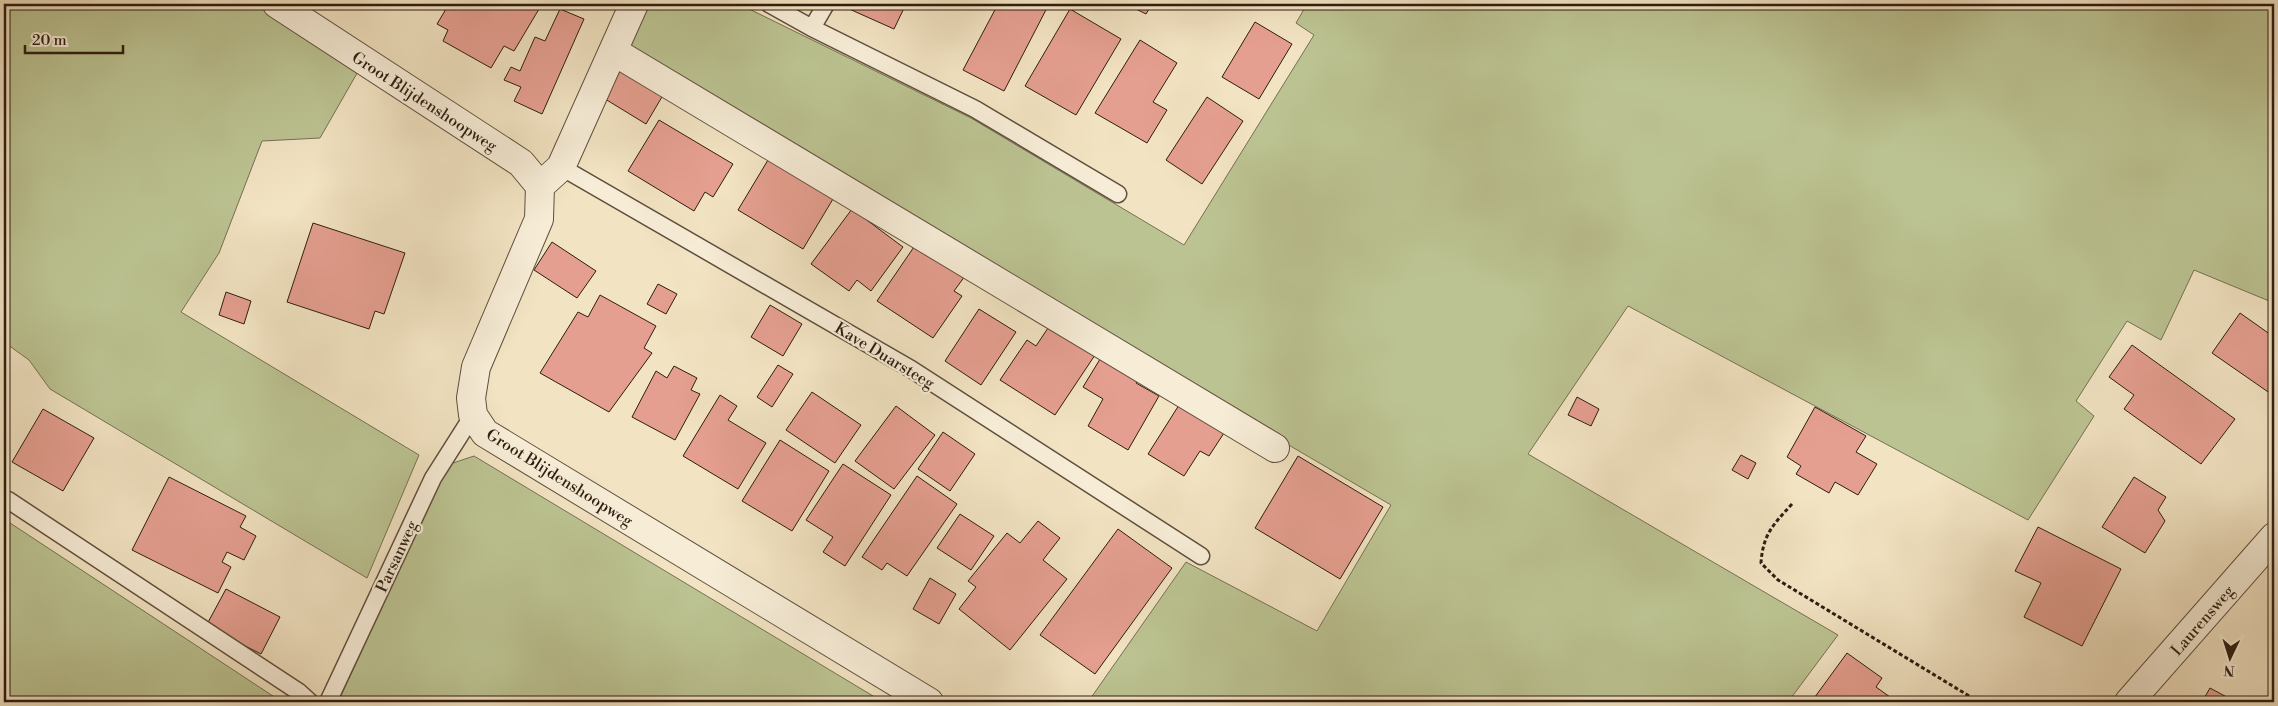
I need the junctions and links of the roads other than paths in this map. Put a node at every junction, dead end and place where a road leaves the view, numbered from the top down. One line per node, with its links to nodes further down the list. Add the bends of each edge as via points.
1 (277, 4): 8 (street, Groot Blijdenshoopweg, via 521,163)
2 (634, 4): 6 (street)
3 (769, 4): 5 (lane)
4 (826, 4): 5 (lane)
5 (812, 28): 9 (lane, via 975,109)
6 (613, 51): 7 (street); 11 (street)
7 (561, 167): 8 (street); 14 (lane, Kave Duarsteeg, via 910,369)
8 (540, 186): 10 (street, Groot Blijdenshoopweg, via 539,219 476,367 471,398)
9 (1118, 194)
10 (473, 415): 16 (lane, Parsanweg, via 433,478); 17 (street, Groot Blijdenshoopweg, via 485,433)
11 (1275, 448)
12 (8, 500): 15 (lane)
13 (2274, 537): 18 (street, Laurensweg)
14 (1201, 556)
15 (310, 702)
16 (328, 702)
17 (929, 702)
18 (2129, 702)

